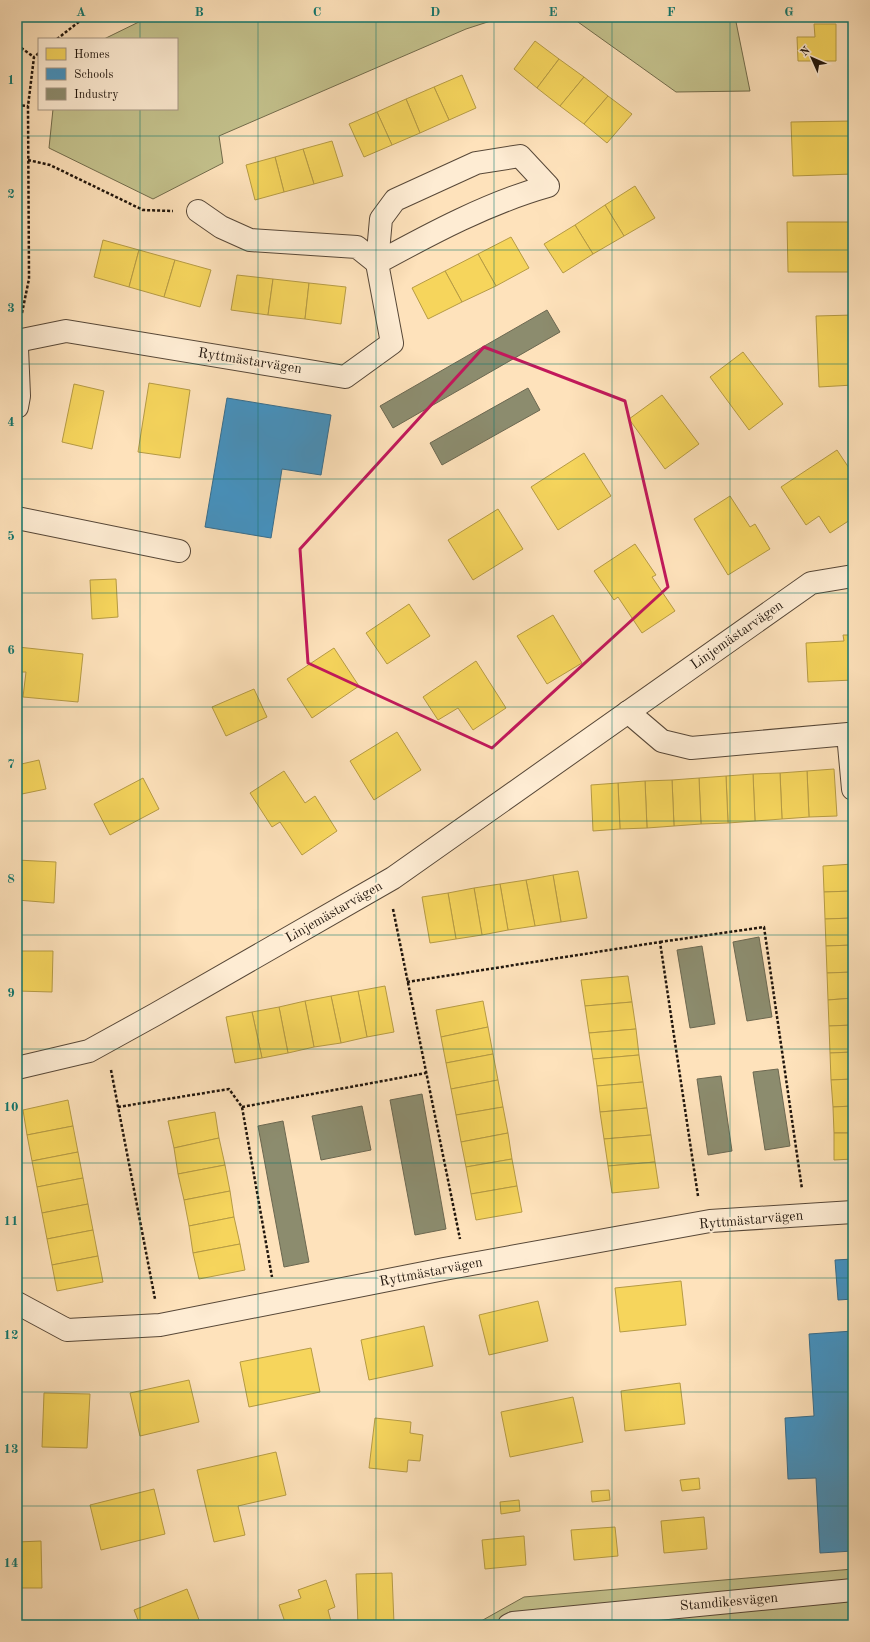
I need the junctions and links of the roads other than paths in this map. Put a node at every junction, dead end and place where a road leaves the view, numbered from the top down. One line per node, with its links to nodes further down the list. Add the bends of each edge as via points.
1 (198, 211): 2 (street, via 221,227 250,240 357,248)
2 (377, 263): 2 (street, Ryttmästarvägen, via 517,194 548,186 520,156 476,163 395,200 381,219); 3 (street, Ryttmästarvägen, via 392,343 345,377 66,331)
3 (17, 341)
4 (17, 348): 5 (street)
5 (17, 407)
6 (17, 518): 7 (street)
7 (179, 551)
8 (853, 576): 9 (street, Linjemästarvägen, via 811,583)
9 (628, 712): 10 (street, via 662,741 691,748 848,734); 11 (street, Linjemästarvägen, via 387,881 89,1051)
10 (853, 789)
11 (17, 1068)
12 (853, 1212): 13 (street, Ryttmästarvägen, via 702,1223 465,1265 160,1325 67,1330)
13 (17, 1302)
14 (853, 1590): 15 (street, Stamdikesvägen)
15 (509, 1625)

